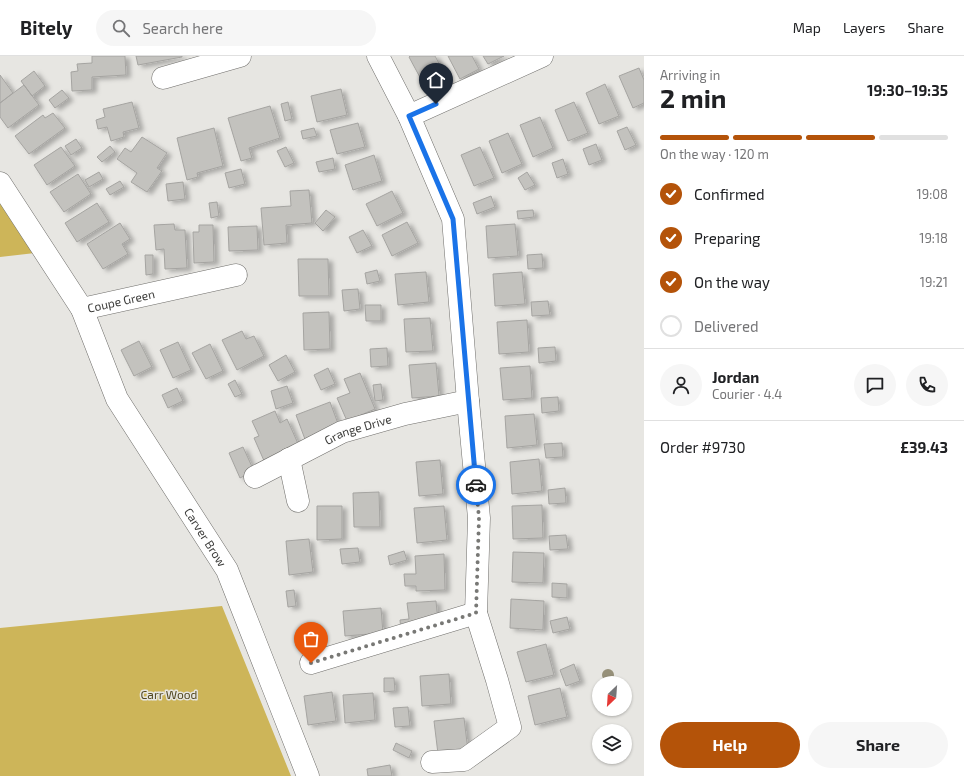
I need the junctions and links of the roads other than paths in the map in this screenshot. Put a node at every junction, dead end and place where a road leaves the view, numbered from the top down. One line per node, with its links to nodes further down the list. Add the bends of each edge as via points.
1 (240, 56): 4 (street)
2 (378, 56): 5 (street)
3 (542, 56): 5 (street)
4 (163, 78)
5 (409, 116): 9 (street, via 453,219)
6 (0, 183): 8 (street, Coupe Green)
7 (236, 275): 8 (street, Coupe Green)
8 (82, 310): 16 (street, Carver Brow, via 118,399 227,570)
9 (468, 401): 10 (street, Grange Drive, via 405,414 342,432); 13 (street, via 479,518)
10 (288, 459): 11 (street, Grange Drive); 12 (street)
11 (255, 477)
12 (298, 501)
13 (476, 613): 14 (street); 15 (street, via 510,727 464,760)
14 (311, 663)
15 (432, 762)
16 (308, 776)

